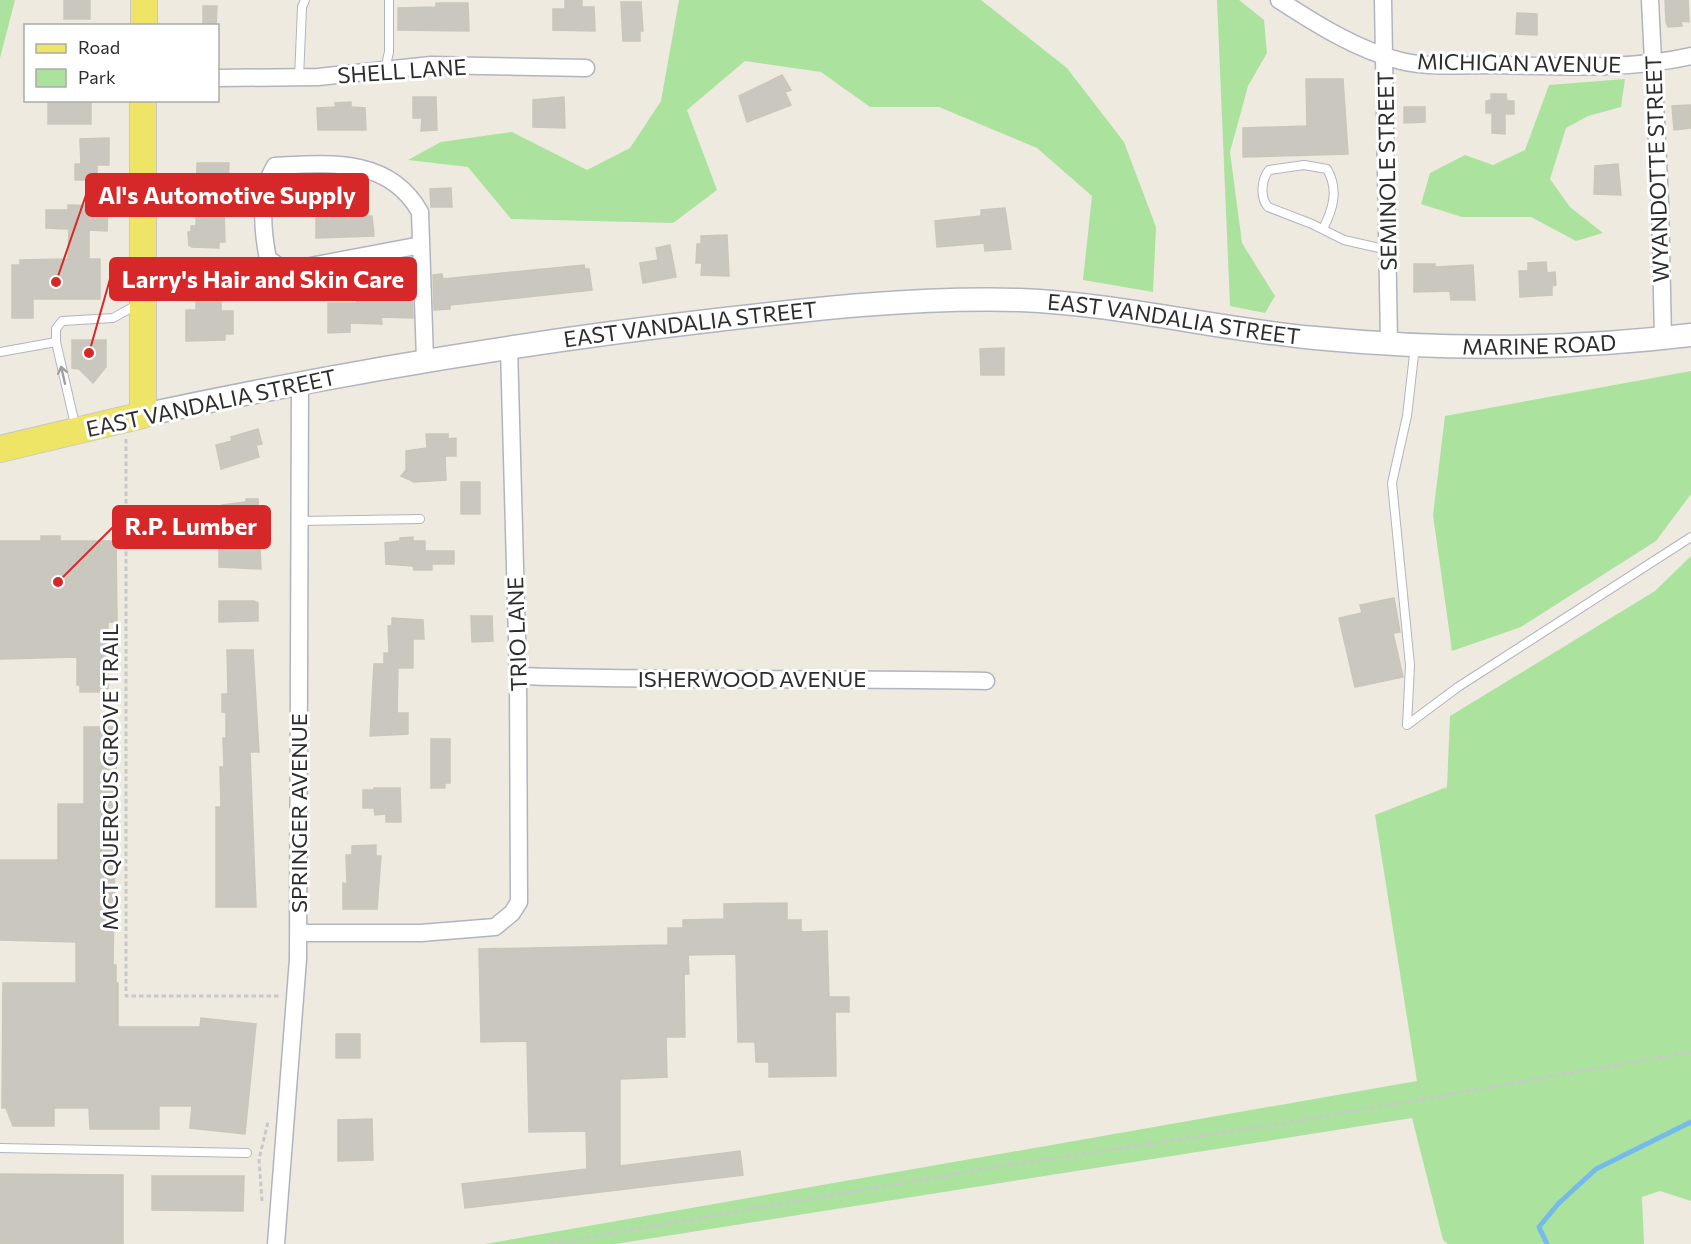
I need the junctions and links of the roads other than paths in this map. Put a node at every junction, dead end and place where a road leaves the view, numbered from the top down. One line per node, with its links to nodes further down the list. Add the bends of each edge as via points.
1 (144, 0): 7 (main road)
2 (305, 0): 14 (lane)
3 (389, 0): 12 (lane, via 390,35)
4 (1279, 0): 8 (street, MICHIGAN AVENUE, via 1340,36)
5 (1383, 0): 8 (street, SEMINOLE STREET)
6 (1650, 0): 10 (street, WYANDOTTE STREET)
7 (144, 24)
8 (1384, 55): 10 (street, MICHIGAN AVENUE, via 1431,65 1590,67); 18 (street, SEMINOLE STREET)
9 (1691, 56): 10 (street, MICHIGAN AVENUE)
10 (1653, 62): 21 (street, WYANDOTTE STREET)
11 (586, 68): 12 (street, SHELL LANE, via 431,65)
12 (385, 69): 14 (street, SHELL LANE)
13 (219, 78): 14 (street, SHELL LANE)
14 (299, 78)
15 (143, 102): 19 (main road)
16 (1323, 229): 16 (lane, via 1279,213 1263,202 1263,184 1269,170 1304,165 1327,168 1334,201); 18 (lane, via 1344,240)
17 (421, 245): 17 (street, via 420,212 410,195 395,182 364,169 331,163 275,166 266,180 264,239 268,259 280,267 300,268); 27 (street)
18 (1389, 250): 23 (street, SEMINOLE STREET)
19 (142, 302): 22 (lane, via 113,318 62,321 56,328); 29 (main road)
20 (1691, 335): 21 (main road, MARINE ROAD)
21 (1663, 338): 24 (main road, MARINE ROAD, via 1522,344)
22 (56, 342): 26 (lane); 30 (lane, one-way to 22)
23 (1389, 343): 24 (main road, MARINE ROAD); 25 (main road, EAST VANDALIA STREET, via 1251,330 1077,304 948,300 858,304)
24 (1416, 343): 34 (lane, via 1407,416 1392,483 1410,665 1407,725 1458,687)
25 (509, 347): 27 (main road, EAST VANDALIA STREET); 35 (street, TRIO LANE)
26 (0, 352)
27 (425, 359): 28 (main road, EAST VANDALIA STREET)
28 (300, 381): 29 (main road, EAST VANDALIA STREET); 33 (street, SPRINGER AVENUE)
29 (143, 415): 30 (main road, EAST VANDALIA STREET)
30 (77, 432): 31 (main road, EAST VANDALIA STREET)
31 (0, 449)
32 (420, 519): 33 (lane)
33 (300, 521): 37 (street, SPRINGER AVENUE)
34 (1691, 537)
35 (518, 676): 36 (street, ISHERWOOD AVENUE); 37 (street, TRIO LANE, via 519,902 507,918 495,927 421,933)
36 (986, 681)
37 (299, 933): 40 (street, SPRINGER AVENUE)
38 (0, 1148): 39 (lane)
39 (247, 1153)
40 (276, 1244)

